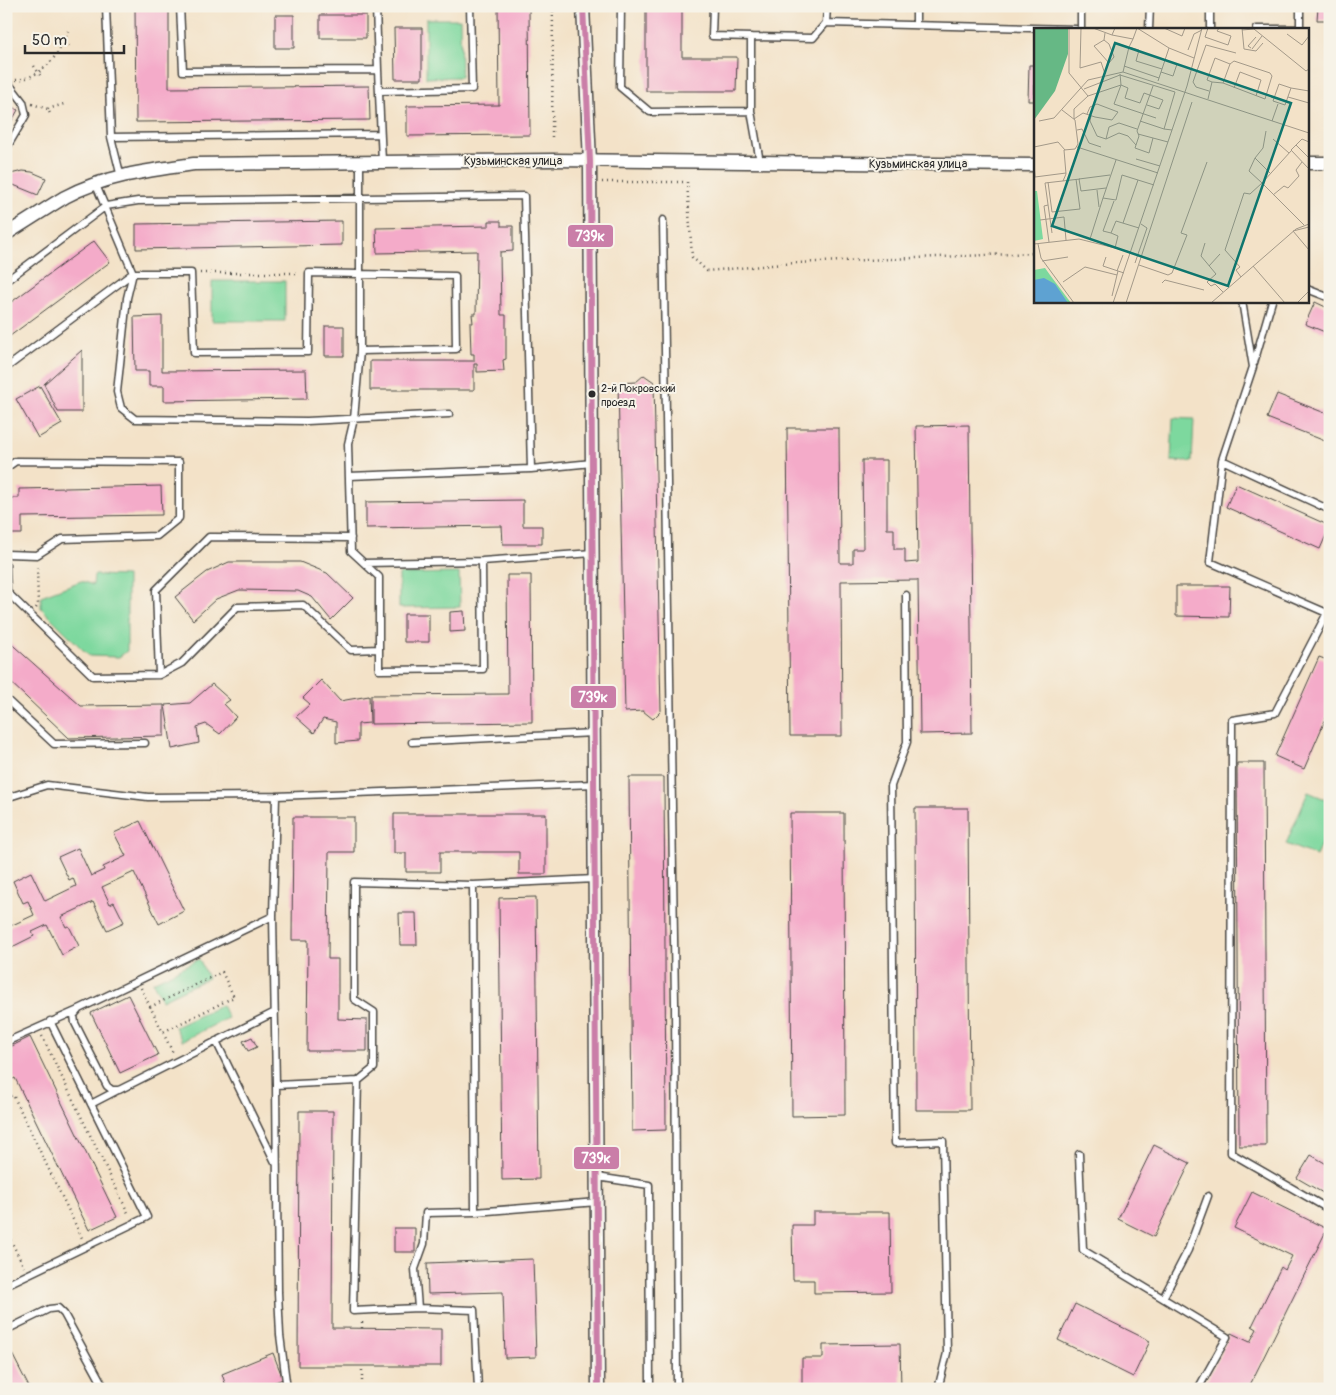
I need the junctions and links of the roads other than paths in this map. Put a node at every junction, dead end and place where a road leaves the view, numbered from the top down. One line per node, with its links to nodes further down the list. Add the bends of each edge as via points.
1 (106, 6): 27 (lane)
2 (180, 6): 22 (lane, via 183,71)
3 (376, 6): 22 (lane)
4 (470, 6): 24 (lane, via 472,89)
5 (583, 6): 31 (street)
6 (622, 6): 25 (lane, via 620,87 650,112)
7 (713, 6): 21 (lane, via 712,36)
8 (827, 6): 14 (lane)
9 (916, 6): 15 (lane)
10 (1081, 6): 17 (lane)
11 (1150, 6): 18 (lane)
12 (1210, 6): 19 (lane)
13 (1300, 6): 20 (lane)
14 (826, 23): 15 (lane); 21 (lane, via 813,38)
15 (916, 25): 16 (lane)
16 (1035, 28)
17 (1081, 28)
18 (1149, 28)
19 (1210, 28)
20 (1300, 28)
21 (751, 37): 25 (lane)
22 (378, 70): 24 (lane)
23 (7, 80): 28 (lane, via 24,102 26,115)
24 (379, 91): 26 (lane)
25 (751, 111): 34 (lane)
26 (380, 134): 27 (lane); 30 (lane)
27 (111, 137): 36 (lane)
28 (6, 149)
29 (360, 162): 30 (street, Кузьминская улица); 36 (street, Кузьминская улица, via 194,164); 38 (lane)
30 (382, 162): 31 (street, Кузьминская улица)
31 (590, 162): 34 (street, Кузьминская улица); 55 (street)
32 (1308, 163): 33 (street)
33 (1330, 163)
34 (760, 164): 35 (street, Кузьминская улица)
35 (1034, 165)
36 (121, 177): 37 (street, Кузьминская улица)
37 (96, 185): 39 (lane); 41 (street, Кузьминская улица, via 66,197)
38 (359, 197): 39 (lane, via 138,201); 43 (lane); 57 (lane, via 524,196)
39 (106, 206): 42 (lane); 44 (lane)
40 (663, 220): 105 (lane, via 676,1003)
41 (6, 234)
42 (133, 273): 43 (lane, via 191,273 194,353 308,352 309,273); 51 (lane); 53 (lane, via 127,298 118,392 121,408 135,420)
43 (361, 273): 49 (lane); 49 (lane, via 455,276 456,349)
44 (6, 281)
45 (1308, 289): 46 (lane)
46 (1330, 298)
47 (1242, 302): 50 (lane)
48 (1272, 302): 50 (lane)
49 (360, 351): 53 (lane)
50 (1253, 367): 54 (lane)
51 (6, 368)
52 (449, 414): 53 (lane)
53 (354, 419): 58 (lane, via 348,444)
54 (1222, 460): 59 (lane); 67 (lane, via 1210,562)
55 (592, 462): 57 (lane); 61 (street)
56 (6, 468): 62 (lane, via 16,461 179,462 179,518 157,536 62,539 37,555)
57 (531, 469): 58 (lane)
58 (349, 476): 60 (lane)
59 (1330, 510)
60 (351, 538): 64 (lane, via 351,551); 69 (lane, via 209,538 156,590)
61 (593, 553): 63 (lane); 71 (street)
62 (6, 554)
63 (482, 561): 64 (lane); 68 (lane, via 483,669 380,670)
64 (364, 563): 68 (lane, via 379,577)
65 (6, 565): 69 (lane, via 7,592 92,676)
66 (906, 595): 106 (lane, via 907,742 891,786 894,1143 943,1141 947,1353)
67 (1329, 611): 94 (lane, via 1275,713 1232,720 1231,1153)
68 (380, 649): 69 (lane, via 351,650 303,605 237,607 182,663)
69 (159, 675)
70 (6, 699): 73 (lane, via 54,744)
71 (594, 733): 72 (lane); 74 (street)
72 (412, 742)
73 (146, 743)
74 (594, 784): 75 (lane); 77 (street)
75 (276, 796): 76 (lane, via 148,797 48,786); 79 (lane)
76 (6, 798)
77 (595, 879): 78 (lane); 91 (street)
78 (473, 885): 85 (lane, via 354,882 354,1000 374,1012 374,1068); 95 (lane)
79 (273, 916): 80 (lane); 81 (lane)
80 (79, 1010): 82 (lane); 87 (lane, via 74,1015 75,1023 107,1086)
81 (275, 1012): 83 (lane); 86 (lane)
82 (50, 1021): 84 (lane); 88 (lane)
83 (216, 1041): 87 (lane); 90 (lane)
84 (6, 1042)
85 (358, 1081): 86 (lane); 98 (lane, via 353,1310)
86 (276, 1085): 90 (lane)
87 (119, 1090): 88 (lane)
88 (91, 1104): 96 (lane, via 147,1217)
89 (1079, 1154): 97 (lane, via 1083,1250)
90 (277, 1165): 101 (lane, via 280,1335)
91 (597, 1177): 93 (street); 104 (lane, via 649,1185)
92 (1208, 1196): 97 (lane, via 1188,1250)
93 (597, 1202): 95 (lane); 103 (street)
94 (1330, 1210)
95 (474, 1212): 98 (lane, via 426,1213 424,1244 415,1268)
96 (6, 1285)
97 (1163, 1298): 107 (lane, via 1227,1336)
98 (418, 1308): 102 (lane, via 474,1310)
99 (6, 1330): 100 (lane, via 49,1309 58,1308)
100 (105, 1389)
101 (287, 1389)
102 (478, 1389)
103 (598, 1389)
104 (650, 1389)
105 (677, 1389)
106 (938, 1389)
107 (1198, 1389)

